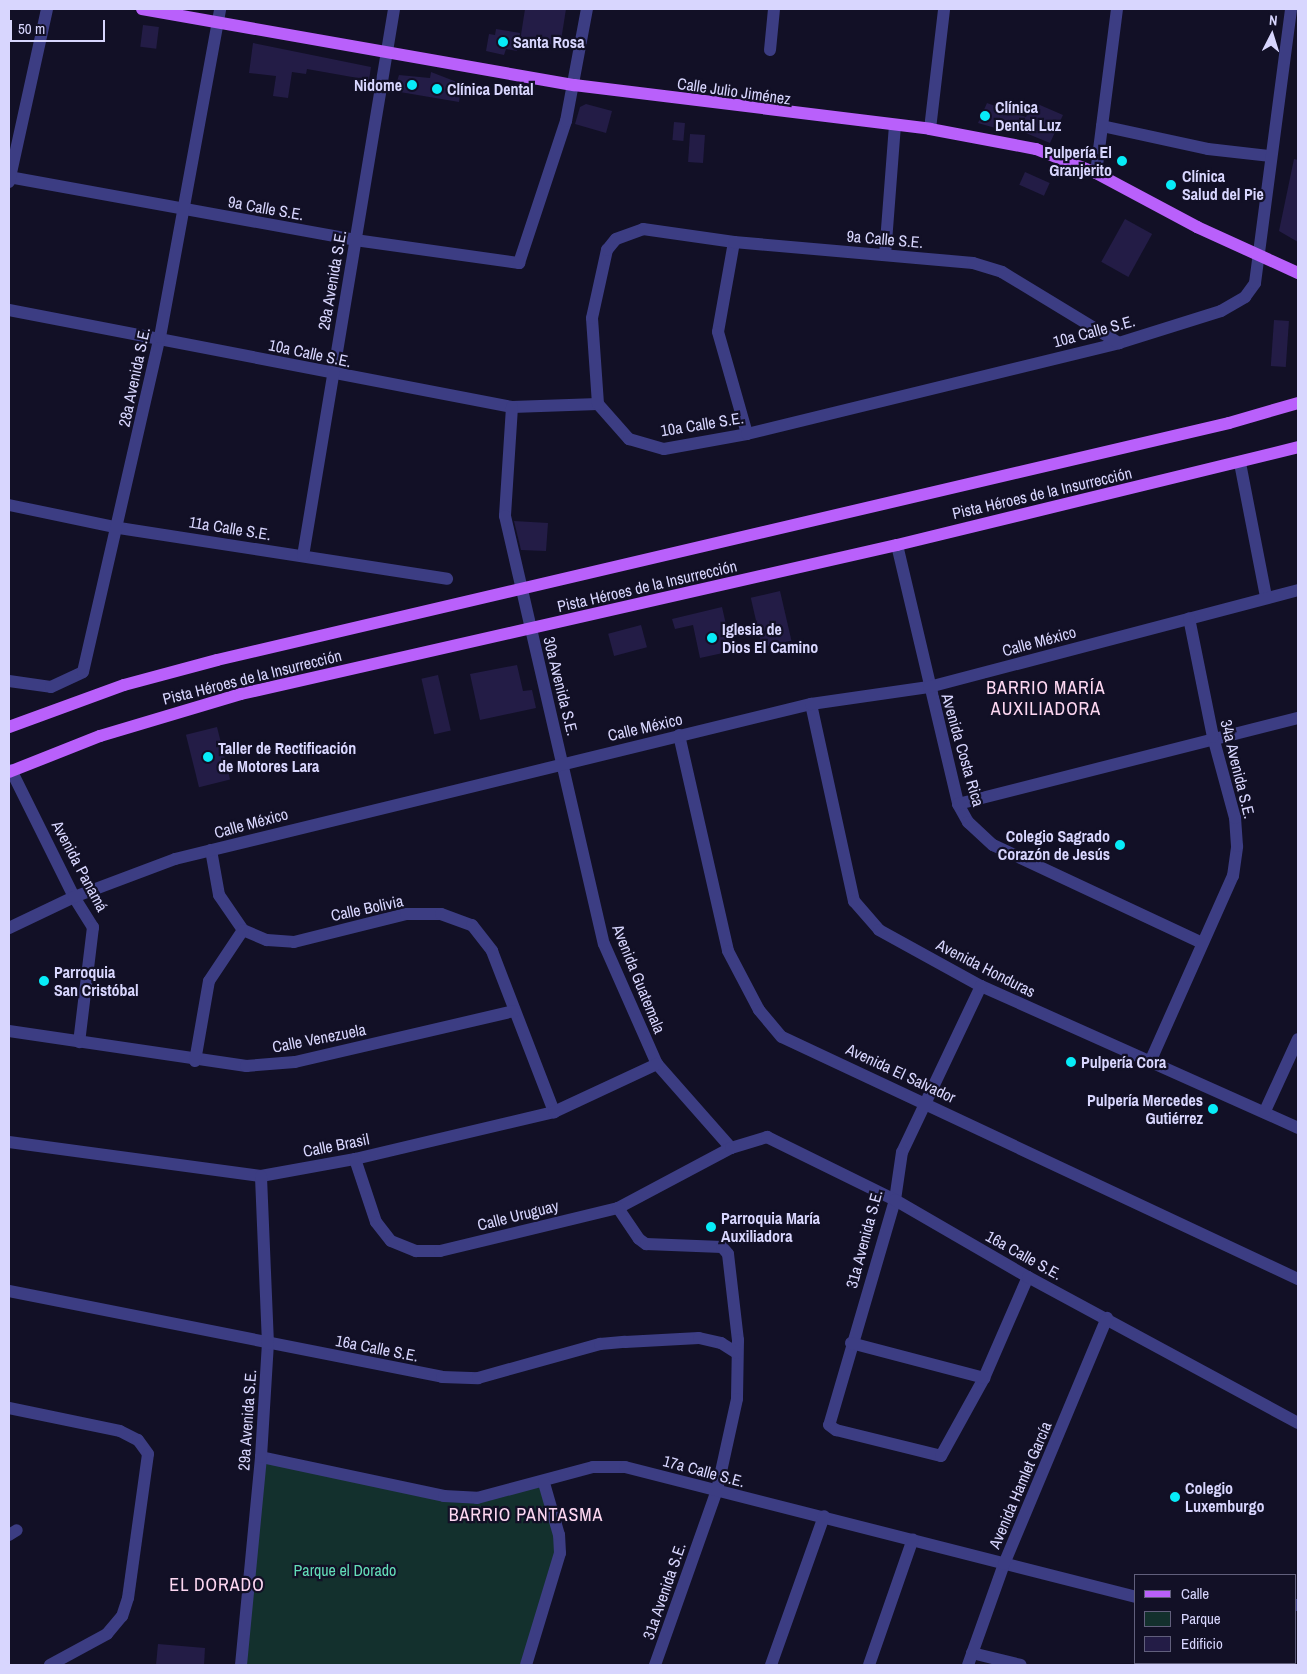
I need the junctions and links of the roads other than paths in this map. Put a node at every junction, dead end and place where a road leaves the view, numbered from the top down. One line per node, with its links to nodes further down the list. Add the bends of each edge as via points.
1 (47, 9): 19 (street)
2 (142, 9): 10 (main road, Calle Julio Jiménez)
3 (220, 9): 10 (street, 28a Avenida S.E.)
4 (394, 9): 12 (street, 29a Avenida S.E.)
5 (588, 9): 13 (street)
6 (774, 9): 11 (street)
7 (944, 9): 16 (street)
8 (1117, 9): 15 (street)
9 (1291, 9): 17 (street)
10 (218, 23): 12 (main road, Calle Julio Jiménez); 20 (street, 28a Avenida S.E.)
11 (770, 50)
12 (386, 53): 13 (main road, Calle Julio Jiménez); 21 (street, 29a Avenida S.E.)
13 (574, 85): 14 (main road, Calle Julio Jiménez); 21 (street, 9a Calle S.E., via 566,121 519,263)
14 (895, 126): 16 (main road, Calle Julio Jiménez); 23 (street)
15 (1102, 126): 17 (street, via 1208,149); 18 (street)
16 (930, 129): 18 (main road, Calle Julio Jiménez, via 1036,149)
17 (1269, 156): 24 (street)
18 (1096, 173): 24 (main road, Calle Julio Jiménez)
19 (9, 179): 20 (street, 9a Calle S.E.)
20 (185, 209): 21 (street, 9a Calle S.E.); 27 (street, 28a Avenida S.E.)
21 (355, 240): 29 (street, 29a Avenida S.E.)
22 (734, 242): 23 (street, 9a Calle S.E.); 30 (street, 9a Calle S.E., via 643,229 629,231 606,250 592,318); 33 (street, via 718,332)
23 (885, 255): 28 (street, 9a Calle S.E., via 972,262 1002,272)
24 (1258, 257): 25 (main road, Calle Julio Jiménez); 28 (street, 10a Calle S.E., via 1254,283 1245,297 1220,311)
25 (1298, 273)
26 (9, 310): 27 (street, 10a Calle S.E.)
27 (160, 336): 29 (street, 10a Calle S.E.); 37 (street, 28a Avenida S.E.)
28 (1119, 343): 33 (street, 10a Calle S.E.)
29 (332, 375): 32 (street, 10a Calle S.E.); 39 (street, 29a Avenida S.E.)
30 (598, 404): 32 (street, 10a Calle S.E.); 33 (street, 10a Calle S.E., via 629,439 647,447 664,448)
31 (1298, 404): 41 (main road, Pista Héroes de la Insurrección, via 1229,424)
32 (512, 407): 41 (street, 30a Avenida S.E., via 505,516)
33 (747, 434)
34 (1298, 447): 35 (main road, Pista Héroes de la Insurrección)
35 (1240, 464): 38 (main road, Pista Héroes de la Insurrección); 43 (street)
36 (9, 505): 37 (street, 11a Calle S.E.)
37 (119, 528): 39 (street, 11a Calle S.E.); 46 (street, 28a Avenida S.E., via 82,672 51,687)
38 (897, 545): 45 (main road, Pista Héroes de la Insurrección); 47 (street, Avenida Costa Rica)
39 (303, 556): 40 (street, 11a Calle S.E.)
40 (447, 579)
41 (520, 588): 45 (street, 30a Avenida S.E.); 50 (main road, Pista Héroes de la Insurrección, via 207,662 105,692)
42 (1298, 590): 43 (street, Calle México)
43 (1266, 597): 44 (street, Calle México)
44 (1189, 618): 47 (street, Calle México); 52 (street, 34a Avenida S.E.)
45 (530, 630): 53 (street, 30a Avenida S.E.); 54 (main road, Pista Héroes de la Insurrección, via 224,699 100,736)
46 (9, 681)
47 (929, 687): 48 (street, Calle México); 55 (street, Avenida Costa Rica)
48 (811, 704): 51 (street, Calle México); 61 (street, Avenida Honduras, via 854,901 879,930)
49 (1298, 718): 52 (street)
50 (9, 727)
51 (678, 735): 53 (street, Calle México); 69 (street, Avenida El Salvador, via 728,951 759,1010 782,1037)
52 (1213, 736): 55 (street); 60 (street, 34a Avenida S.E., via 1235,818 1237,846 1233,876)
53 (564, 765): 56 (street, Calle México); 68 (street, Avenida Guatemala, via 604,944)
54 (10, 771): 57 (street, Avenida Panamá)
55 (958, 804): 60 (street, Avenida Costa Rica, via 968,822 993,845)
56 (211, 850): 57 (street, Calle México, via 162,863); 59 (street, via 220,894)
57 (74, 897): 58 (street, Calle México); 65 (street, Avenida Panamá, via 93,927)
58 (9, 928)
59 (243, 930): 62 (street, Calle Bolivia, via 267,940 294,942 406,914 441,914 472,926 492,951); 66 (street, via 209,981)
60 (1202, 943): 67 (street, 34a Avenida S.E.)
61 (981, 986): 67 (street, Avenida Honduras); 69 (street, 31a Avenida S.E.)
62 (514, 1011): 66 (street, Calle Venezuela, via 296,1062 246,1066); 71 (street, Calle Bolivia)
63 (9, 1031): 65 (street, Calle Venezuela)
64 (1298, 1039): 70 (street)
65 (79, 1042): 66 (street, Calle Venezuela)
66 (195, 1061)
67 (1150, 1062): 70 (street, Avenida Honduras)
68 (656, 1064): 71 (street, Calle Brasil); 74 (street, Avenida Guatemala)
69 (925, 1104): 77 (street, 31a Avenida S.E., via 902,1152); 80 (street, Avenida El Salvador)
70 (1264, 1111): 72 (street, Avenida Honduras)
71 (554, 1112): 75 (street, Calle Brasil)
72 (1298, 1128)
73 (9, 1142): 76 (street, Calle Brasil)
74 (730, 1148): 77 (street, 16a Calle S.E., via 767,1137); 78 (street, Calle Uruguay)
75 (355, 1159): 76 (street, Calle Brasil); 78 (street, Calle Uruguay, via 376,1222 391,1241 416,1251 440,1251)
76 (262, 1176): 84 (street, 29a Avenida S.E.)
77 (895, 1200): 79 (street, 16a Calle S.E.); 83 (street, 31a Avenida S.E.)
78 (618, 1208): 85 (street, 31a Avenida S.E., via 646,1244 707,1244 722,1247 728,1254)
79 (1028, 1277): 82 (street, 16a Calle S.E.); 86 (street)
80 (1298, 1279)
81 (9, 1291): 84 (street, 16a Calle S.E.)
82 (1107, 1318): 88 (street, 16a Calle S.E.); 94 (street, Avenida Hamlet García)
83 (851, 1343): 86 (street); 86 (street, 31a Avenida S.E., via 829,1425 836,1430 941,1456)
84 (268, 1344): 85 (street, 16a Calle S.E., via 442,1377 478,1378 608,1344 699,1338 721,1343); 89 (street, 29a Avenida S.E.)
85 (737, 1353): 91 (street, 31a Avenida S.E., via 740,1376 737,1399)
86 (984, 1378)
87 (9, 1408): 97 (street, via 120,1431 138,1440 148,1454 149,1468 128,1598 122,1616 107,1634)
88 (1298, 1424)
89 (261, 1457): 90 (street, 17a Calle S.E., via 444,1496 477,1498); 98 (street, 29a Avenida S.E.)
90 (544, 1483): 91 (street, 17a Calle S.E., via 593,1467 625,1467); 99 (street, via 559,1535 560,1553)
91 (717, 1490): 92 (street, 17a Calle S.E.); 100 (street, 31a Avenida S.E.)
92 (824, 1516): 93 (street, 17a Calle S.E.); 101 (street)
93 (913, 1539): 94 (street, 17a Calle S.E.); 102 (street)
94 (1004, 1564): 95 (street, 17a Calle S.E.); 96 (street, Avenida Hamlet García)
95 (1134, 1596)
96 (970, 1659): 103 (street)
97 (50, 1665)
98 (241, 1665)
99 (526, 1665)
100 (655, 1665)
101 (771, 1665)
102 (870, 1665)
103 (1021, 1665)

